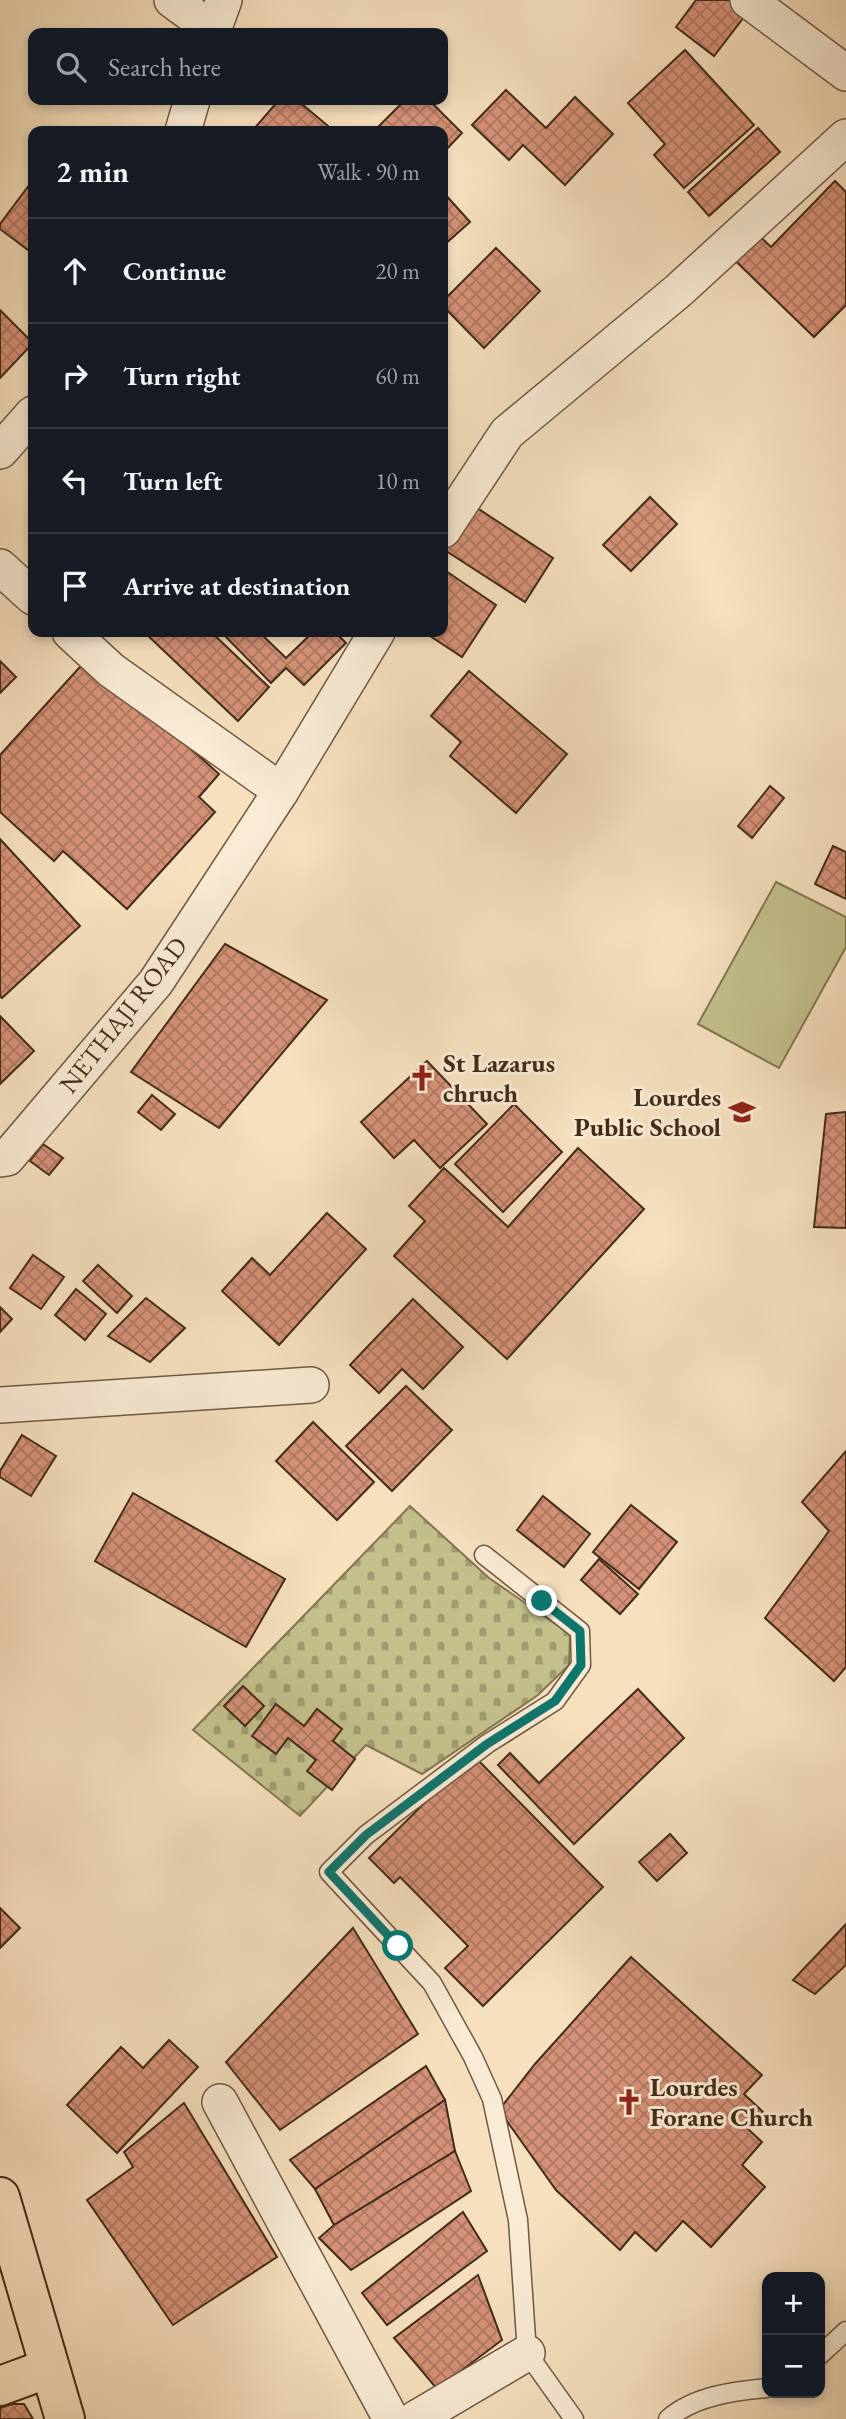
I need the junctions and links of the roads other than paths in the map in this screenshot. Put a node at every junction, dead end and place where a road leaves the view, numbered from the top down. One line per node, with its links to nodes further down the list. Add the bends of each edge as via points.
1 (172, 0): 3 (street)
2 (748, 0): 4 (street)
3 (216, 21)
4 (846, 73)
5 (191, 105): 6 (street)
6 (184, 126)
7 (846, 137): 10 (street, via 678,292 507,433)
8 (28, 420): 9 (street)
9 (0, 451)
10 (448, 522)
11 (0, 567): 12 (street)
12 (28, 592)
13 (75, 637): 15 (street, via 111,670)
14 (374, 637): 15 (street, NETHAJI ROAD)
15 (281, 791): 16 (street, NETHAJI ROAD, via 156,982 8,1158)
16 (0, 1159)
17 (311, 1385): 18 (street)
18 (0, 1405)
19 (484, 1555): 24 (lane, via 580,1631 581,1665 555,1701 487,1744 366,1835 329,1872 432,1983 492,2099 518,2220)
20 (220, 2102): 29 (street)
21 (0, 2197): 25 (highway)
22 (846, 2331): 23 (lane)
23 (825, 2351)
24 (527, 2353): 30 (street); 31 (lane)
25 (49, 2368): 26 (highway); 28 (highway)
26 (0, 2386)
27 (762, 2388): 32 (lane, via 731,2391 679,2410)
28 (65, 2419)
29 (391, 2419)
30 (415, 2419)
31 (574, 2419)
32 (668, 2419)

